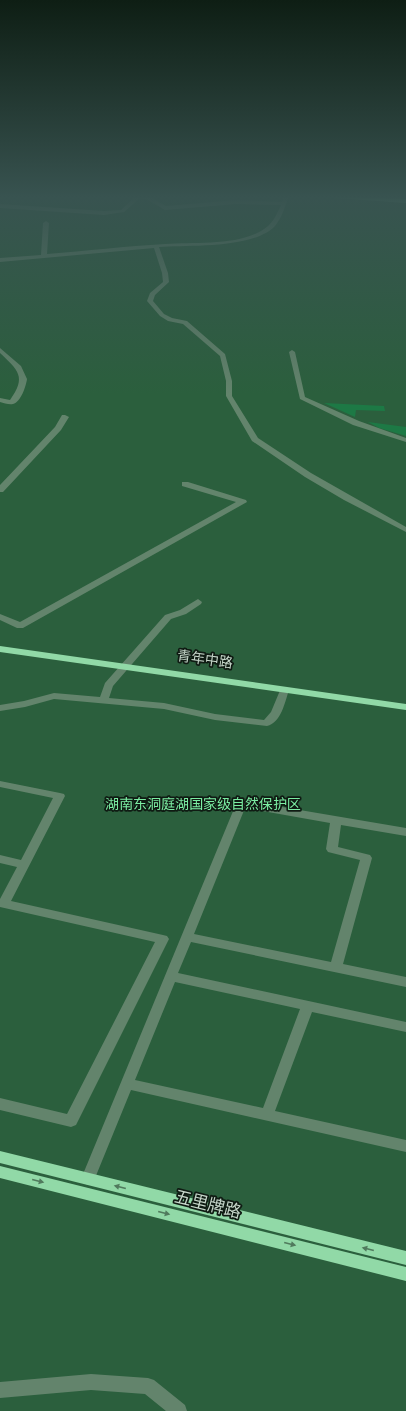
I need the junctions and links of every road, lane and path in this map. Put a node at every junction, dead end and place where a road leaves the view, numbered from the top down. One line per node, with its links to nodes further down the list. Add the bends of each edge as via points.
1 (161, 262): 9 (street, via 166,282 152,294 150,301 162,315 170,320 185,322 223,355 229,396 254,439 327,487)
2 (0, 350): 4 (street, via 20,368 24,380 12,402)
3 (292, 352): 6 (street, via 302,398 356,423)
4 (0, 400)
5 (66, 417): 8 (street)
6 (406, 440)
7 (185, 484): 11 (street, via 242,502 20,626)
8 (0, 490)
9 (406, 530)
10 (198, 602): 14 (street, via 184,612 168,617)
11 (0, 617)
12 (0, 644): 14 (main road, 青年中路)
13 (0, 649): 14 (main road)
14 (126, 664): 15 (main road); 16 (street, via 108,685); 17 (main road, 青年中路)
15 (284, 690): 16 (street, via 276,713 267,723 215,717 164,706); 18 (main road)
16 (104, 700): 19 (street, via 54,696)
17 (406, 702)
18 (406, 707)
19 (0, 708)
20 (0, 784): 24 (street, via 60,796)
21 (336, 820): 22 (street); 26 (street, via 241,804); 27 (street, via 332,849 366,858)
22 (406, 832)
23 (0, 859): 24 (street)
24 (24, 865): 25 (street)
25 (2, 904): 33 (street, via 163,939 71,1121)
26 (187, 937): 27 (street); 28 (street)
27 (336, 968): 29 (street)
28 (171, 976): 30 (street); 32 (street)
29 (406, 982)
30 (308, 1006): 31 (street); 34 (street)
31 (406, 1027)
32 (127, 1084): 34 (street); 38 (street)
33 (0, 1104)
34 (267, 1114): 35 (street)
35 (406, 1146)
36 (0, 1157): 38 (main road, 五里牌路)
37 (0, 1172): 40 (main road, 五里牌路, one-way to 40)
38 (88, 1179): 39 (main road, 五里牌路, one-way to 38)
39 (406, 1258)
40 (406, 1274)
41 (0, 1390): 42 (street, via 91,1382 148,1386)
42 (178, 1411)

